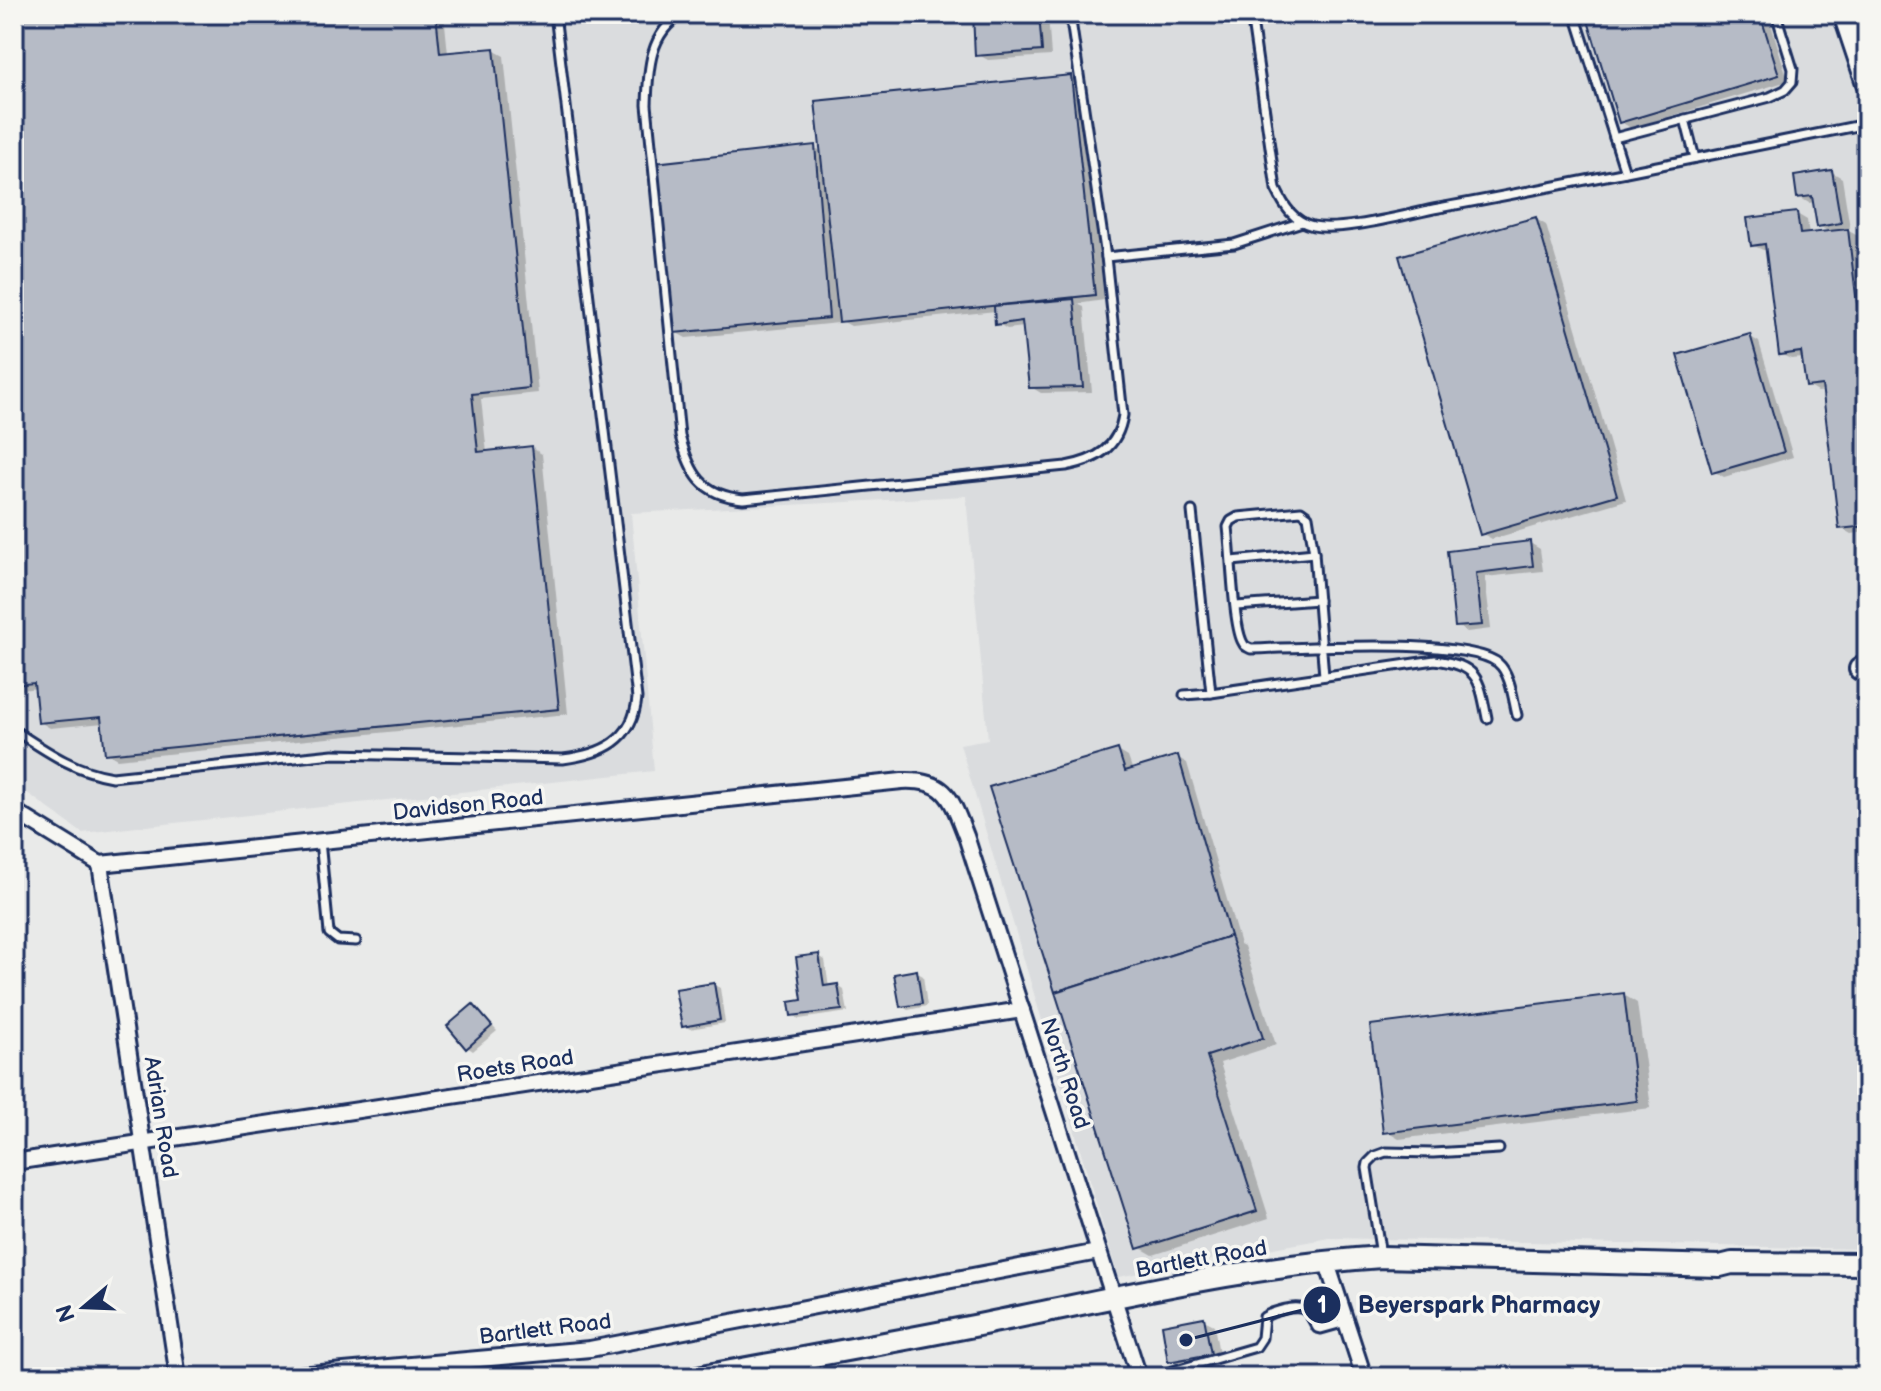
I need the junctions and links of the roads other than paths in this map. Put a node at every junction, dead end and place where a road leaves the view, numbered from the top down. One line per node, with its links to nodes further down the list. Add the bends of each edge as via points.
1 (555, 14): 27 (lane, via 637,698 628,730 601,749 563,759 333,754 112,777 72,767)
2 (683, 14): 15 (lane, via 657,40 648,72 647,105 680,436 692,469 714,492 743,499 1066,466 1095,458 1115,441 1123,415)
3 (1070, 14): 15 (lane)
4 (1251, 14): 14 (lane, via 1276,189)
5 (1575, 14): 11 (lane)
6 (1776, 14): 9 (lane, via 1792,82 1770,97)
7 (1844, 14): 8 (street)
8 (1867, 83)
9 (1685, 119): 11 (lane); 12 (lane)
10 (1867, 124): 12 (lane)
11 (1614, 138): 13 (lane)
12 (1695, 158): 13 (lane)
13 (1625, 172): 14 (lane, via 1343,226)
14 (1302, 222): 15 (lane, via 1234,244)
15 (1106, 257)
16 (1192, 511): 23 (lane)
17 (1314, 553): 18 (lane); 18 (lane, via 1311,525 1301,511 1238,517 1228,527); 19 (lane)
18 (1232, 561): 20 (lane)
19 (1318, 600): 20 (lane); 21 (lane)
20 (1236, 606): 21 (lane, via 1240,638 1251,649)
21 (1321, 648): 22 (lane); 25 (lane, via 1436,647 1480,654 1505,673)
22 (1324, 676): 23 (lane); 26 (lane, via 1435,660 1459,663 1474,672)
23 (1211, 693): 24 (lane)
24 (1184, 695)
25 (1517, 715)
26 (1487, 718)
27 (14, 730)
28 (939, 787): 30 (street, Davidson Road, via 923,780 902,781); 33 (street, North Road, via 966,836)
29 (14, 811): 31 (street)
30 (320, 841): 31 (street, Davidson Road); 32 (lane, via 329,933 338,940)
31 (100, 864): 34 (street, Adrian Road)
32 (356, 941)
33 (1022, 1010): 34 (street, Roets Road); 37 (street, North Road)
34 (144, 1144): 36 (street, Roets Road); 46 (street, Adrian Road)
35 (1499, 1149): 38 (lane, via 1386,1152 1371,1160 1367,1168)
36 (14, 1162)
37 (1098, 1252): 43 (street, North Road); 47 (street, Bartlett Road, via 590,1349)
38 (1382, 1257): 39 (street, Bartlett Road); 41 (street, Bartlett Road)
39 (1326, 1260): 43 (street, Bartlett Road); 44 (street)
40 (1867, 1264): 41 (street, Bartlett Road)
41 (1720, 1266): 42 (street, Bartlett Road)
42 (1867, 1276)
43 (1112, 1298): 48 (street, Bartlett Road); 49 (street, North Road)
44 (1346, 1322): 45 (lane, via 1321,1329 1306,1310 1271,1312 1264,1317 1256,1347); 51 (street)
45 (1168, 1375): 50 (lane)
46 (178, 1377)
47 (277, 1377)
48 (698, 1377)
49 (1139, 1377)
50 (1152, 1377)
51 (1364, 1377)

